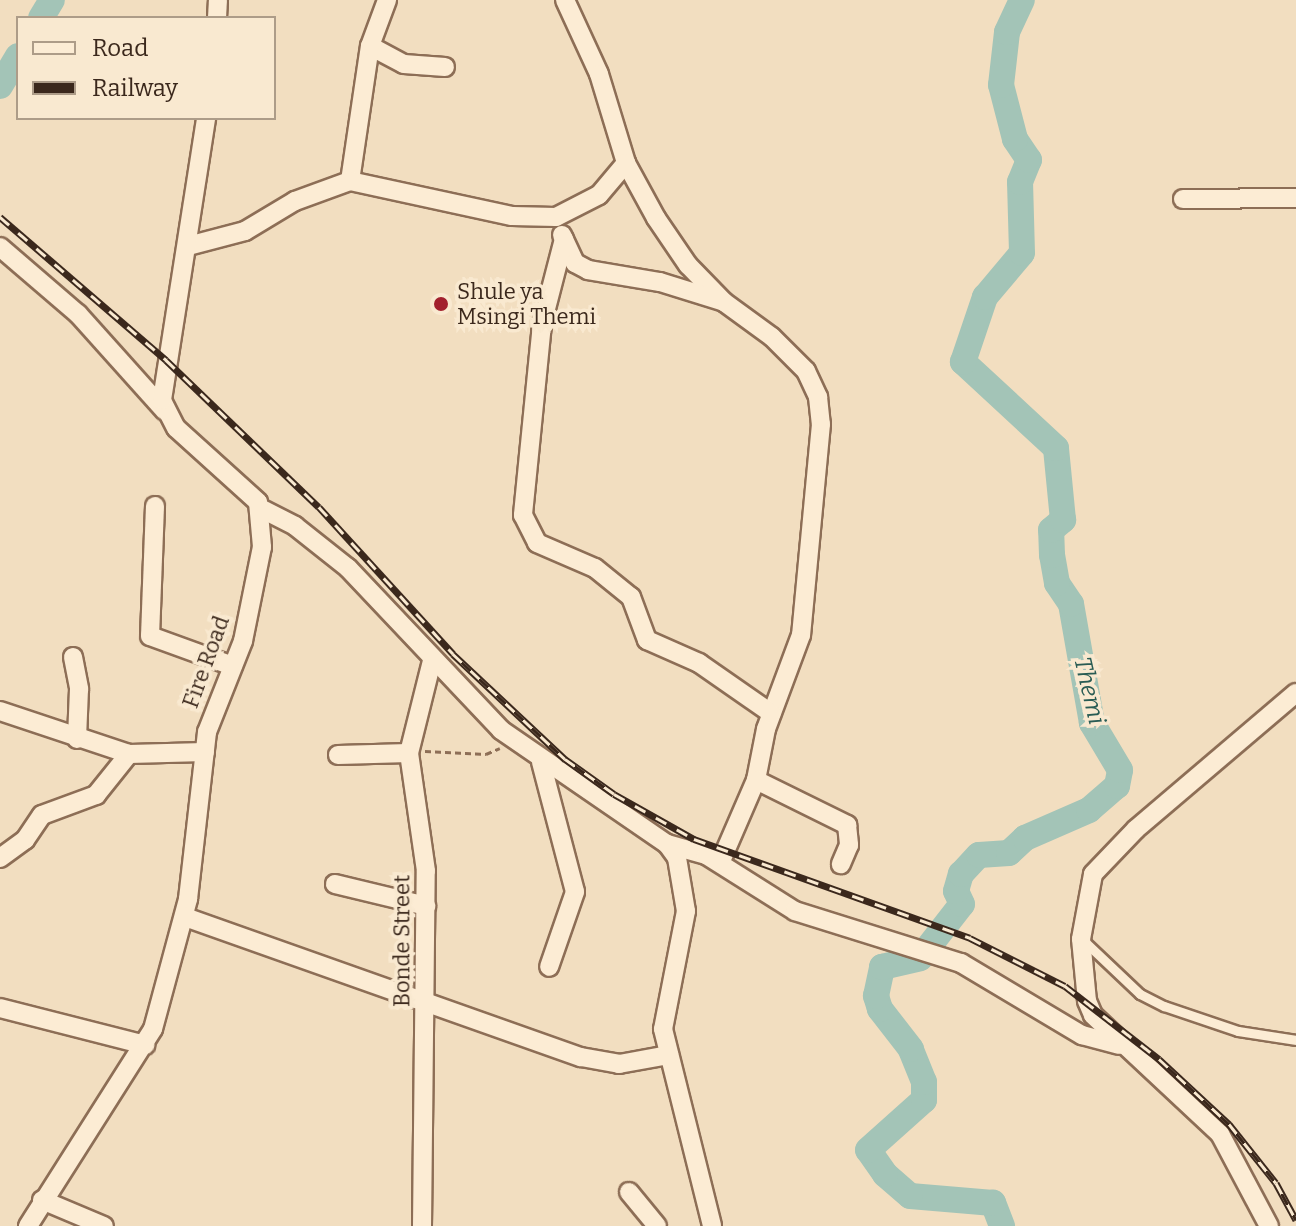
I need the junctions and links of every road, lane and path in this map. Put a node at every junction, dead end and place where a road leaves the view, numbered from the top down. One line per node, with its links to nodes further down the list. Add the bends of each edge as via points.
1 (387, 0): 3 (street)
2 (565, 0): 6 (street, via 599,74)
3 (370, 46): 4 (street, via 404,64); 7 (street)
4 (445, 67)
5 (206, 120): 12 (street)
6 (626, 163): 10 (street, via 599,195); 14 (street, via 688,265)
7 (350, 181): 10 (street, via 512,216); 12 (street, via 295,201 245,231)
8 (1296, 198): 9 (street)
9 (1183, 199)
10 (556, 217): 11 (street)
11 (564, 239): 14 (street, via 575,263 588,270 660,282); 23 (street, via 542,324 523,515 537,543 595,568 631,597 647,640 699,663)
12 (188, 246): 15 (street, via 166,360)
13 (0, 247): 15 (street, via 78,314)
14 (724, 302): 23 (street, via 795,360 818,397 821,424 801,635)
15 (165, 412): 17 (street, via 188,440 237,478)
16 (155, 506): 20 (street, via 150,636)
17 (262, 509): 19 (street, via 295,526 348,568); 20 (street, Fire Road, via 262,547)
18 (73, 657): 24 (street, via 79,689)
19 (432, 661): 27 (street, Bonde Street); 30 (street)
20 (233, 666): 26 (street, Fire Road, via 210,717)
21 (1296, 693): 39 (street, via 1136,829 1093,874)
22 (0, 711): 24 (street)
23 (771, 713): 31 (street)
24 (77, 739): 28 (street)
25 (507, 748): 27 (path, via 486,754)
26 (205, 752): 28 (street); 38 (street, Fire Road)
27 (409, 752): 29 (street); 37 (street, Bonde Street, via 425,853)
28 (129, 754): 33 (street, via 96,795 42,815 25,840)
29 (338, 755)
30 (541, 762): 32 (street); 40 (street, via 575,892)
31 (756, 780): 34 (street); 35 (street, via 847,825 849,845)
32 (667, 844): 34 (street); 46 (street, via 680,867 686,911 663,1013)
33 (0, 858)
34 (720, 863): 45 (street, via 795,911 961,963 1082,1035)
35 (841, 864)
36 (335, 884): 37 (street)
37 (426, 906): 41 (street, Bonde Street)
38 (185, 917): 41 (street); 44 (street, Fire Road)
39 (1081, 939): 43 (lane, via 1140,994 1164,1006 1238,1031); 45 (street, via 1087,1001)
40 (549, 967)
41 (427, 1005): 46 (street, via 604,1062 638,1063); 51 (street, Bonde Street)
42 (0, 1008): 44 (street)
43 (1296, 1040)
44 (145, 1045): 48 (street, Fire Road)
45 (1122, 1046): 54 (street, via 1220,1134)
46 (669, 1055): 53 (street)
47 (629, 1192): 52 (street)
48 (42, 1200): 49 (street, Fire Road); 50 (street)
49 (28, 1226)
50 (104, 1226)
51 (422, 1226)
52 (657, 1226)
53 (712, 1226)
54 (1269, 1226)

